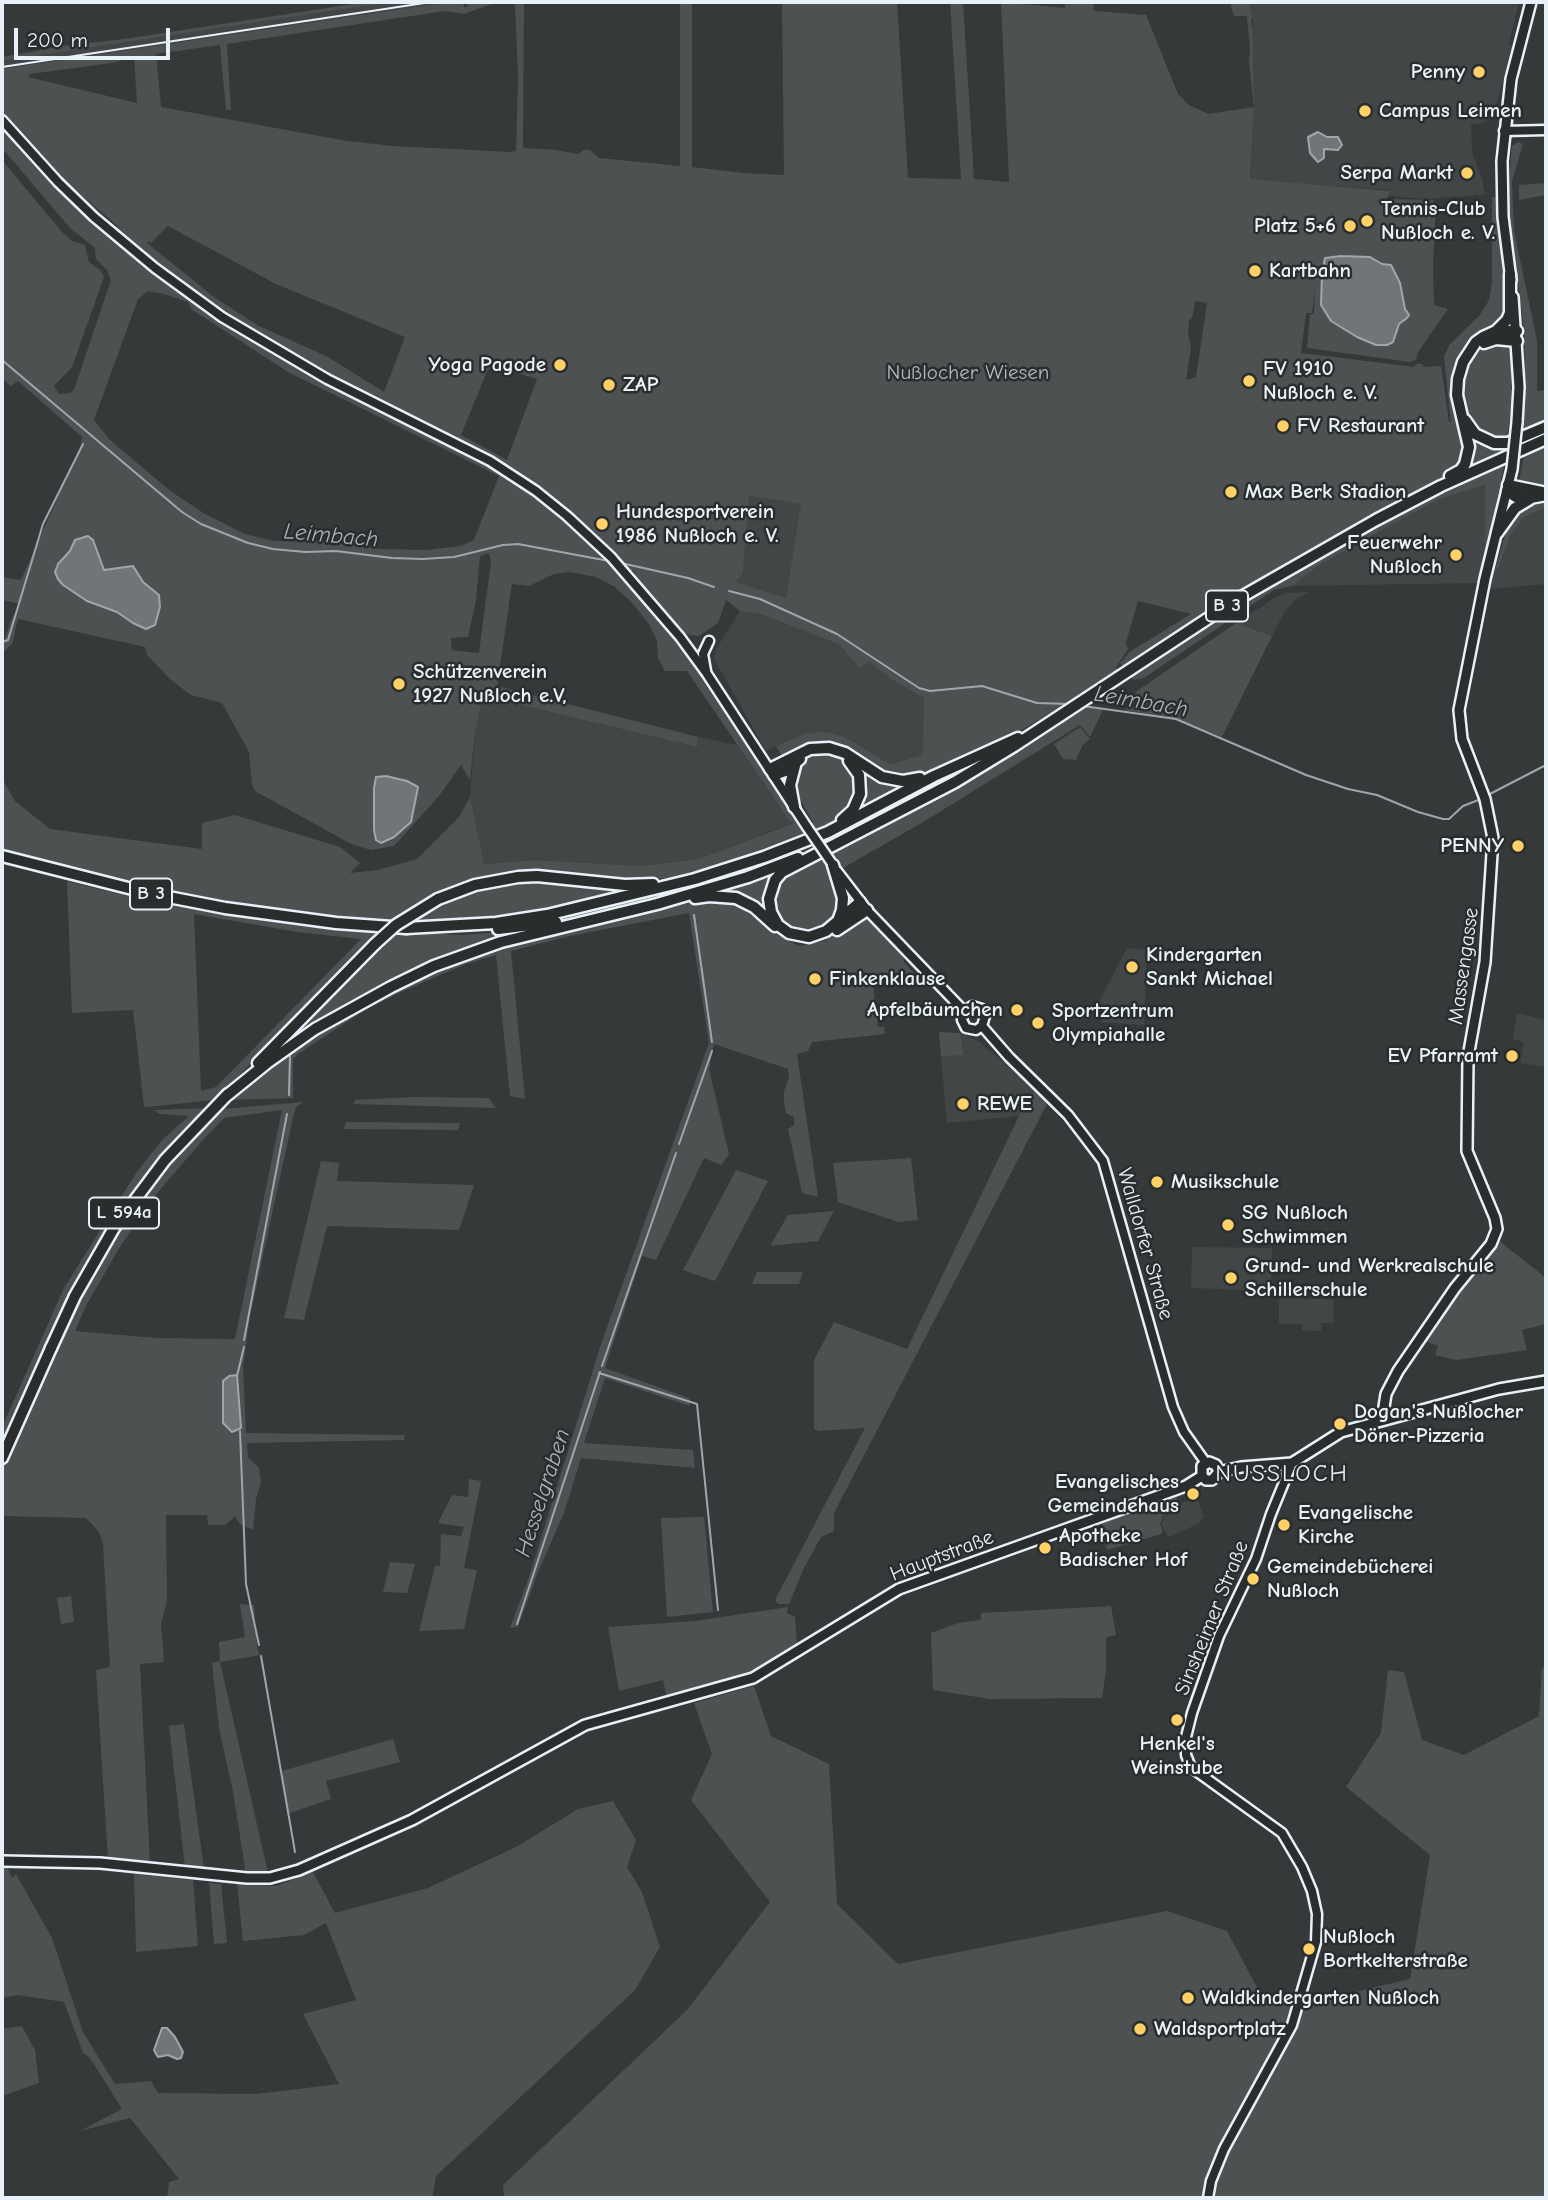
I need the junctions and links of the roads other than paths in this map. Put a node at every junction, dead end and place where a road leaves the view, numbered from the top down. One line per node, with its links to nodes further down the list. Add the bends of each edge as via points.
1 (1531, 2): 4 (main road, via 1514,66)
2 (2, 120): 17 (street, Walldorfer Straße, via 81,205 187,293 289,358 490,461 536,491 611,557)
3 (1546, 130): 4 (street)
4 (1504, 131): 5 (main road, via 1502,191)
5 (1510, 274): 6 (main road, via 1510,313); 7 (main road)
6 (1496, 331): 7 (main road); 8 (main road)
7 (1517, 336): 8 (main road); 13 (main road, Massengasse, bridge, via 1517,422)
8 (1471, 349): 9 (main road, via 1458,379)
9 (1460, 409): 10 (main road, via 1471,430 1494,443 1508,443); 12 (main road, via 1468,457 1461,470)
10 (1546, 427)
11 (1546, 439): 12 (main road, B 3)
12 (1441, 486): 21 (main road, B 3, via 1236,600)
13 (1508, 488): 14 (main road); 15 (main road, via 1516,497); 16 (main road, Massengasse)
14 (1546, 494): 15 (main road)
15 (1530, 499): 16 (main road, via 1515,508)
16 (1497, 533): 40 (main road, Massengasse, via 1459,710 1462,739 1492,828 1485,962 1468,1057 1467,1151 1495,1218 1496,1235 1398,1371 1386,1394)
17 (680, 637): 19 (street); 20 (street, Walldorfer Straße)
18 (709, 641): 20 (street, via 703,654)
19 (695, 642)
20 (707, 674): 23 (street, Walldorfer Straße)
21 (1049, 722): 24 (main road, B 3); 26 (main road, B 3, via 955,782)
22 (796, 762): 23 (main road, via 785,771); 25 (main road, via 790,785); 27 (main road, via 812,752 831,752 846,758 859,775 856,804)
23 (772, 772): 24 (main road, via 810,749 829,748 891,780); 25 (street, Walldorfer Straße)
24 (934, 776): 27 (main road, B 3)
25 (794, 807): 29 (street, Walldorfer Straße, bridge)
26 (862, 830): 31 (main road, B 3, via 748,877); 34 (main road, via 782,872 770,891 771,912 789,933 816,936)
27 (828, 832): 30 (main road, B 3)
28 (2, 856): 35 (main road, B 3, via 225,908)
29 (832, 863): 32 (street, Walldorfer Straße); 34 (main road, via 843,898)
30 (695, 879): 35 (main road, B 3, via 528,919); 38 (main road, L 594a, bridge, via 642,885 517,877 475,885 438,900 396,925 375,944)
31 (656, 904): 32 (main road, via 709,896 736,898 754,907 781,932 802,940 828,935); 33 (main road, B 3)
32 (864, 906): 34 (main road); 36 (street, Walldorfer Straße)
33 (630, 911): 35 (main road, B 3, via 512,928); 38 (main road, L 594a, via 501,942 434,966 315,1029)
34 (838, 922)
35 (406, 928)
36 (964, 1011): 37 (street, Walldorfer Straße, via 966,1028); 37 (street, Walldorfer Straße, via 972,1006 982,1009)
37 (982, 1026): 42 (street, Walldorfer Straße, via 1068,1115 1103,1161 1173,1407)
38 (225, 1097): 41 (main road, L 594a, via 165,1160 114,1228 75,1296)
39 (1546, 1381): 40 (main road, Hauptstraße)
40 (1382, 1420): 43 (main road, Hauptstraße, via 1335,1435)
41 (2, 1458)
42 (1206, 1463): 44 (main road, via 1216,1465); 45 (main road)
43 (1292, 1463): 44 (main road, Hauptstraße); 47 (street, Sinsheimer Straße, via 1256,1559 1219,1636 1192,1713 1186,1747 1187,1760 1196,1771 1282,1833 1312,1891 1317,1914 1315,1942 1292,2025 1224,2149)
44 (1219, 1472): 45 (main road, Hauptstraße, via 1212,1480)
45 (1202, 1476): 46 (main road, Hauptstraße, via 1186,1486 899,1589 757,1676 585,1725 412,1820 320,1862 270,1878 100,1863)
46 (2, 1861)
47 (1208, 2198)

